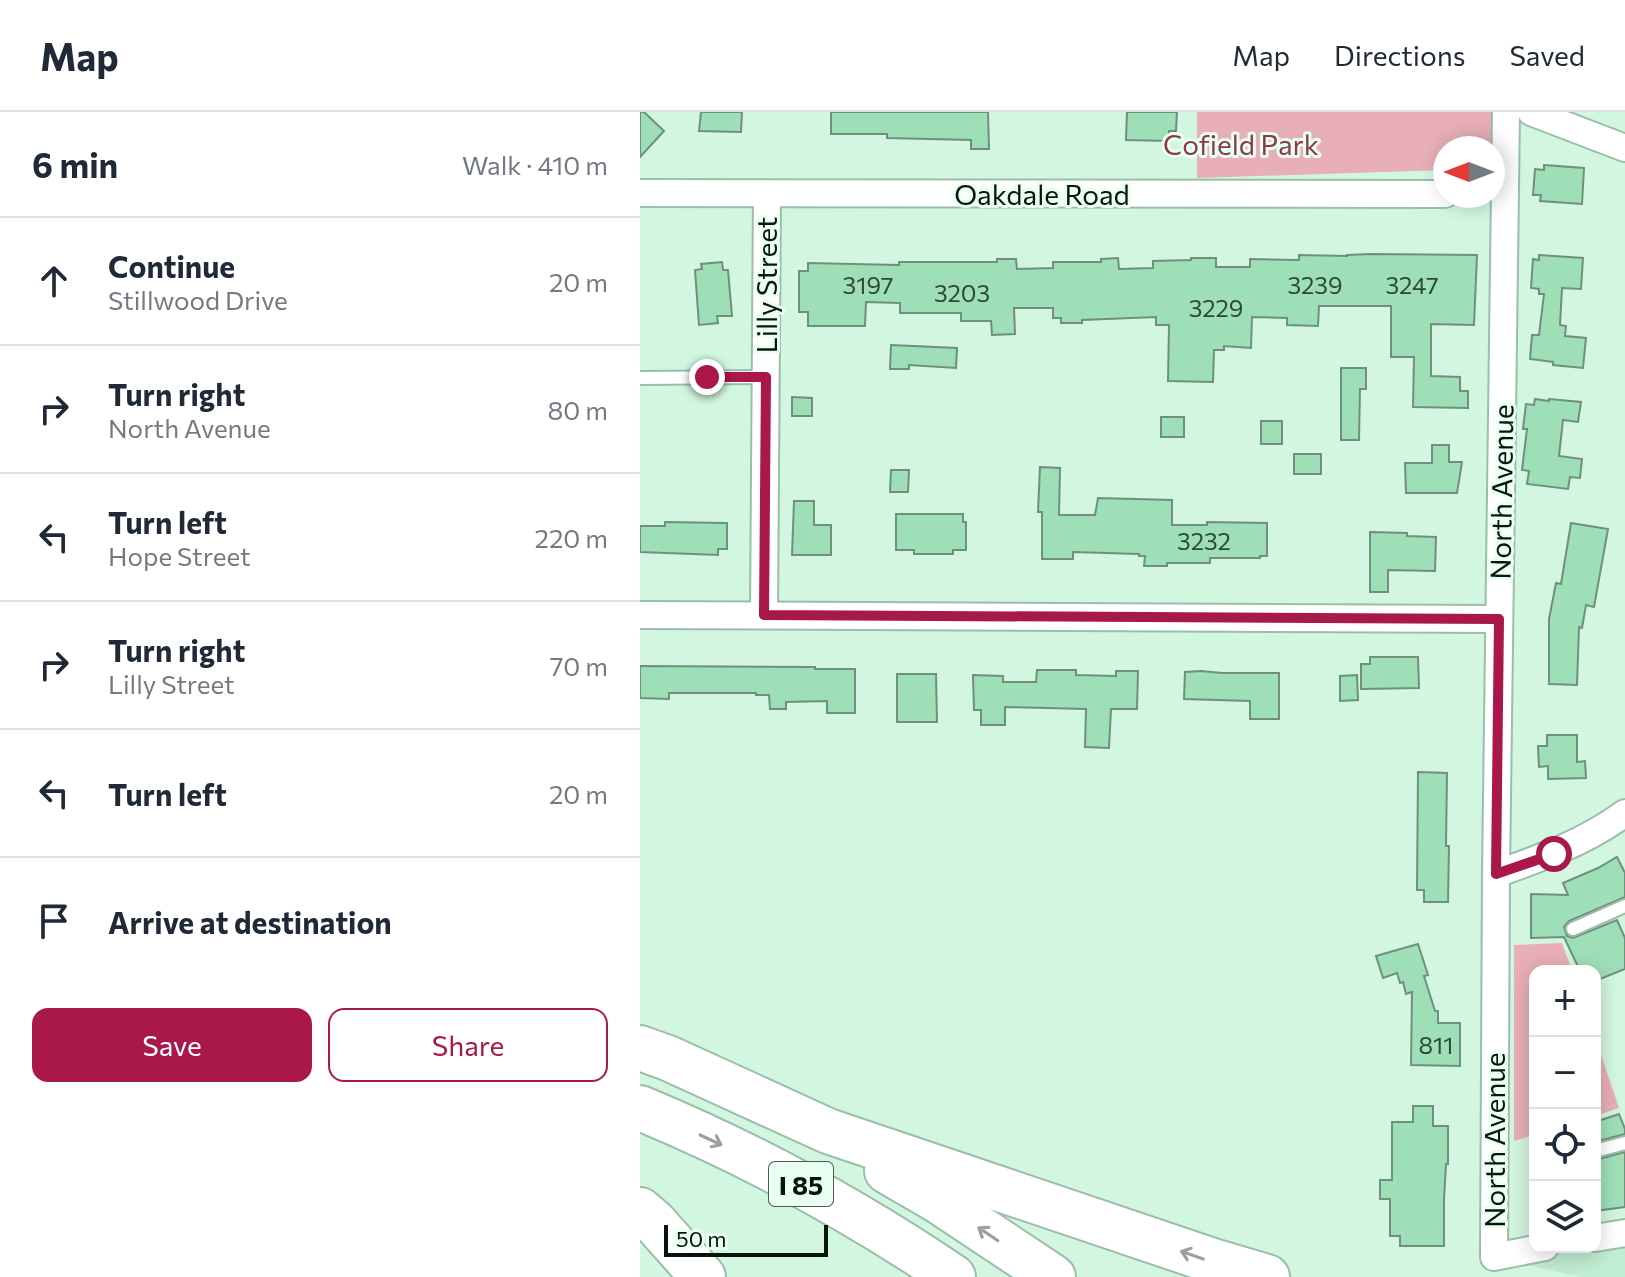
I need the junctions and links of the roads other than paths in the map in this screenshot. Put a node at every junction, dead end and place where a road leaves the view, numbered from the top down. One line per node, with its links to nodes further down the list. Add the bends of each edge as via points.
1 (1506, 112): 3 (street, North Avenue)
2 (1531, 112): 4 (street)
3 (1504, 136)
4 (1625, 148)
5 (640, 193): 6 (street, Oakdale Road)
6 (767, 194): 7 (street, Oakdale Road); 9 (street, Lilly Street)
7 (1433, 194)
8 (1499, 208): 13 (street, North Avenue)
9 (766, 377): 10 (lane); 12 (street, Lilly Street)
10 (640, 378)
11 (640, 615): 12 (street)
12 (764, 615): 13 (street)
13 (1499, 619): 15 (street, North Avenue)
14 (1622, 825): 15 (street)
15 (1496, 874): 26 (street, North Avenue, via 1494,1257)
16 (1625, 906): 17 (lane)
17 (1573, 929)
18 (640, 1048): 20 (highway, I 85)
19 (640, 1108): 28 (highway, I 85, one-way to 28, via 793,1179)
20 (828, 1131): 29 (highway, I 85, one-way to 20); 30 (highway, one-way to 20)
21 (1625, 1143): 22 (lane)
22 (1601, 1149)
23 (640, 1210): 27 (highway)
24 (1625, 1233): 25 (street)
25 (1601, 1237)
26 (1529, 1250)
27 (703, 1277)
28 (953, 1277)
29 (1053, 1277)
30 (1267, 1277)

